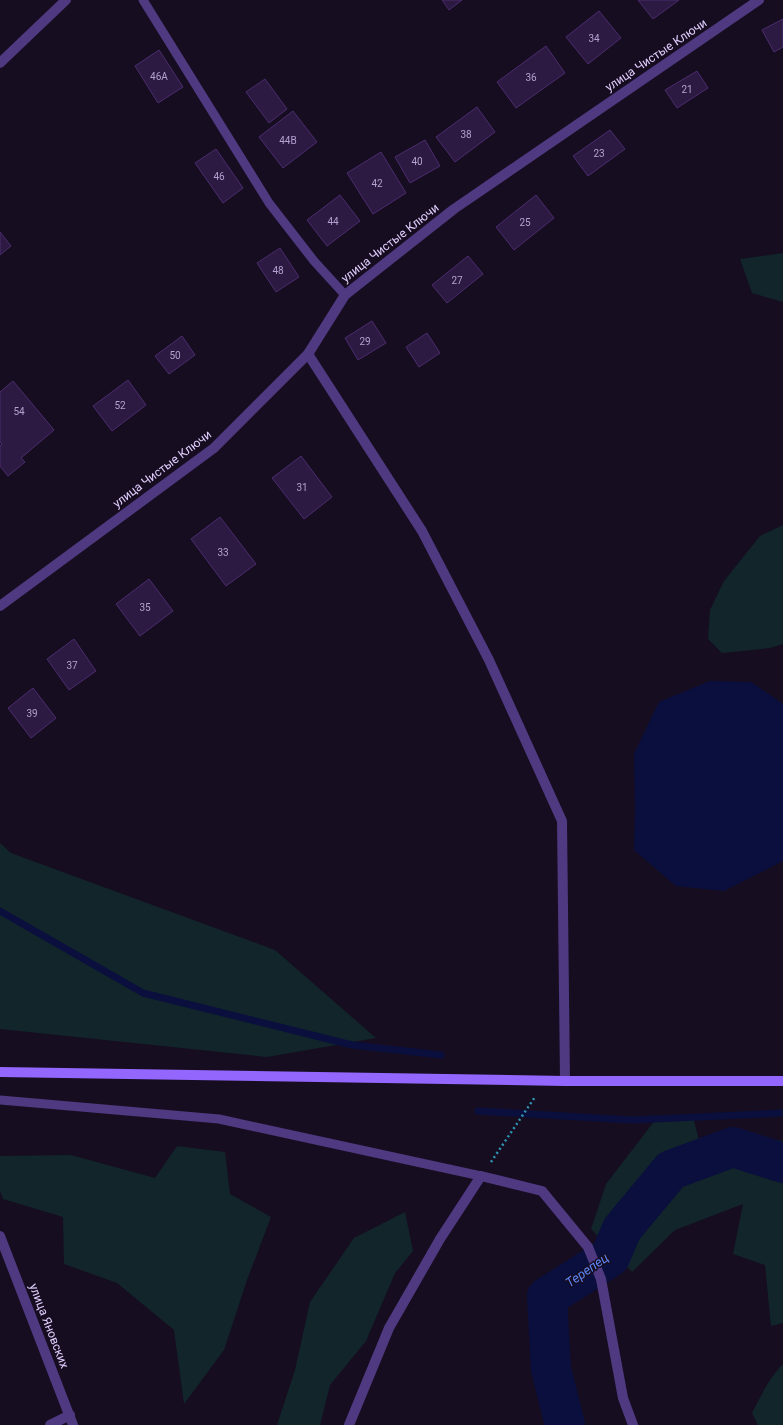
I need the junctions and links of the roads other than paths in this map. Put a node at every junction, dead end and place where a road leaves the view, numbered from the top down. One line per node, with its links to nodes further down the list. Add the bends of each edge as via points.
1 (66, 0): 4 (street)
2 (143, 0): 5 (lane, via 269,203 314,261)
3 (759, 0): 5 (street, улица Чистые Ключи, via 454,209)
4 (0, 63)
5 (345, 295): 6 (street, улица Чистые Ключи)
6 (308, 354): 7 (street, улица Чистые Ключи, via 214,448); 9 (street, via 422,531 489,660 562,821)
7 (0, 606)
8 (0, 1072): 9 (street)
9 (565, 1081): 10 (street)
10 (783, 1081)
11 (0, 1100): 12 (lane, via 219,1119)
12 (481, 1176): 17 (street, via 440,1239 389,1328); 18 (street, via 542,1191 588,1247 601,1279 623,1398)
13 (0, 1236): 14 (street, улица Яновских)
14 (70, 1415): 15 (street); 16 (street, улица Яновских)
15 (50, 1425)
16 (73, 1425)
17 (349, 1425)
18 (633, 1425)

